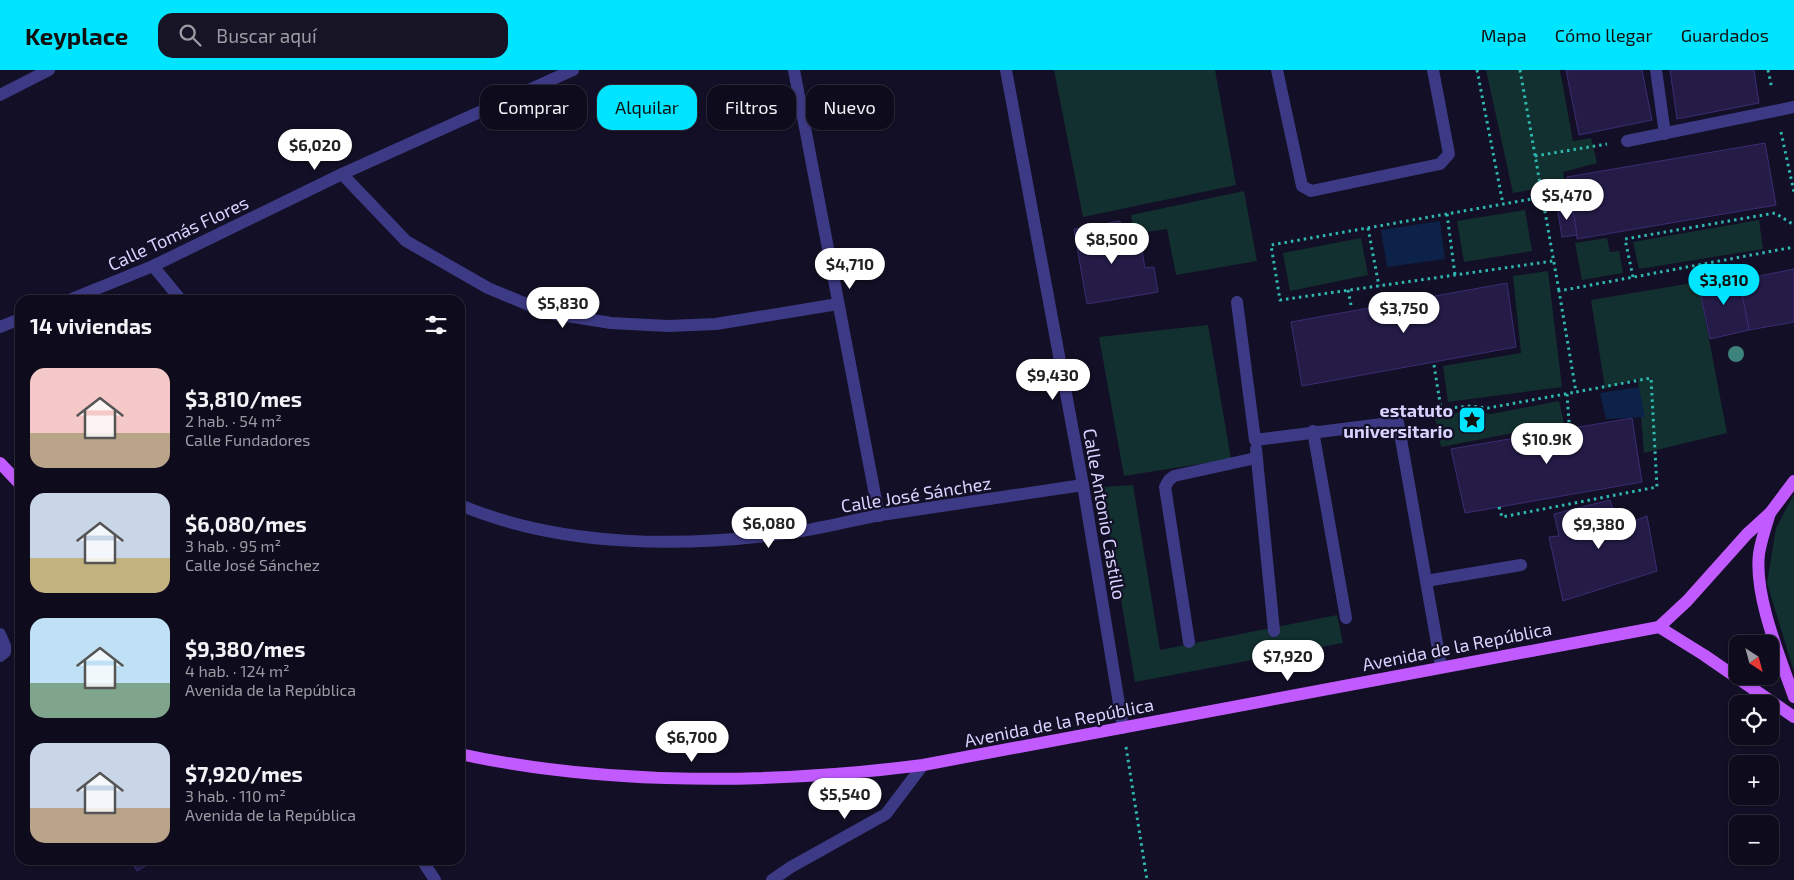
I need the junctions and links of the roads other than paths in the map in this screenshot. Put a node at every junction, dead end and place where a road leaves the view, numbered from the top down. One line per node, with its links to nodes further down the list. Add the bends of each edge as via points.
1 (48, 70): 8 (street)
2 (573, 70): 13 (street, Calle Tomás Flores)
3 (794, 70): 18 (street)
4 (1006, 70): 27 (street, Calle Antonio Castillo)
5 (1277, 70): 6 (street, via 1302,186 1311,191 1440,164 1449,154)
6 (1433, 70)
7 (1656, 70): 11 (street)
8 (30, 74): 9 (street)
9 (0, 96)
10 (1794, 107): 11 (street)
11 (1665, 134): 12 (street)
12 (1627, 141)
13 (342, 174): 14 (street, Calle Tomás Flores); 18 (street, via 406,241 488,288 548,313 611,323 668,326 716,324)
14 (154, 266): 15 (street, Calle Tomás Flores); 16 (street)
15 (82, 295)
16 (177, 295)
17 (1237, 302): 22 (street)
18 (838, 304): 30 (street)
19 (15, 321): 20 (street)
20 (0, 327)
21 (1313, 432): 22 (street); 32 (street, via 1398,422); 33 (street)
22 (1255, 440): 23 (street)
23 (1256, 458): 35 (street); 37 (street, via 1174,476 1166,488)
24 (0, 463): 25 (main road)
25 (15, 479)
26 (1794, 482): 29 (main road)
27 (1083, 485): 30 (street, Calle José Sánchez); 42 (street, Calle Antonio Castillo)
28 (465, 507): 30 (street, Calle José Sánchez, via 577,536 638,542 713,541 796,532)
29 (1770, 513): 34 (main road); 40 (main road, via 1759,555 1762,595)
30 (879, 516)
31 (1521, 565): 32 (street)
32 (1426, 581): 39 (street)
33 (1346, 618)
34 (1658, 627): 39 (main road, Avenida de la República); 41 (main road)
35 (1274, 631)
36 (0, 634): 38 (street, via 5,646 5,652)
37 (1189, 642)
38 (0, 656)
39 (1441, 666): 42 (main road, Avenida de la República)
40 (1794, 697)
41 (1794, 717)
42 (1123, 728): 44 (main road, Avenida de la República)
43 (465, 755): 44 (main road, Avenida de la República, via 503,763 647,777 760,777 868,772)
44 (923, 765): 47 (street, via 886,814)
45 (425, 865): 46 (street)
46 (435, 880)
47 (772, 880)

